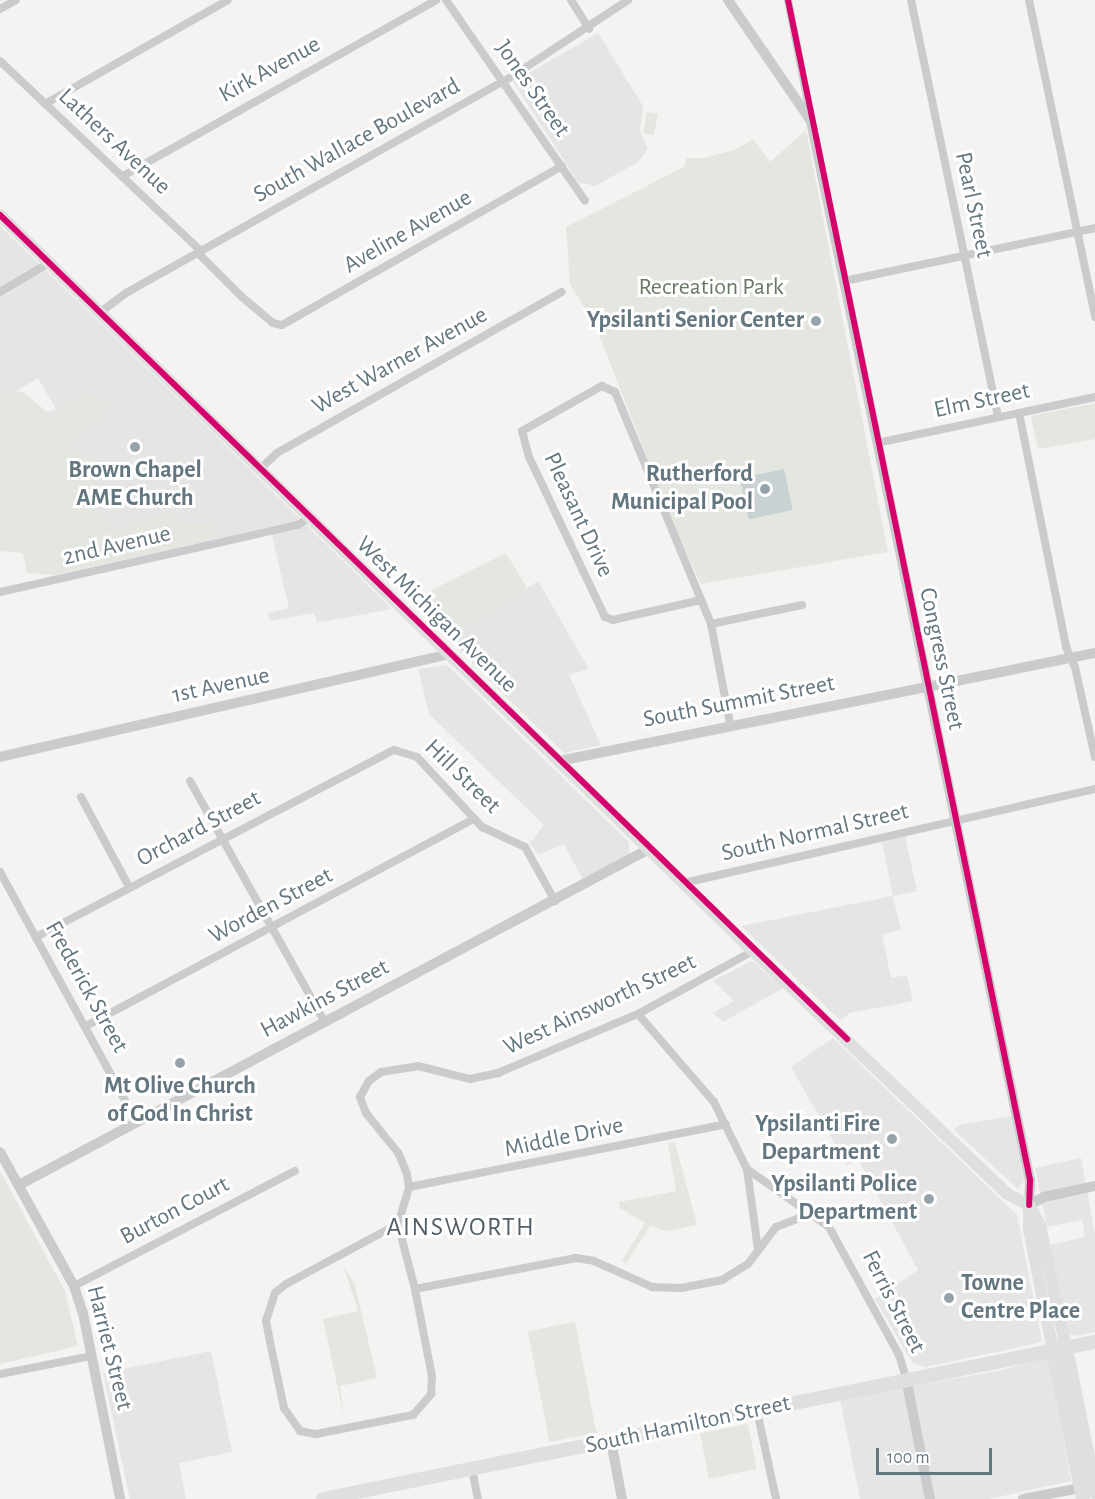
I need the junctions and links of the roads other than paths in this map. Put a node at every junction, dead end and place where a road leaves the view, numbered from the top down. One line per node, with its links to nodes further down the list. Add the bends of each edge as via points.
1 (16, 0): 11 (street)
2 (228, 0): 15 (street)
3 (436, 0): 18 (street, Kirk Avenue)
4 (446, 0): 14 (street, Jones Street)
5 (571, 0): 12 (street)
6 (628, 0): 12 (street, South Wallace Boulevard)
7 (728, 0): 16 (street)
8 (788, 0): 16 (street)
9 (911, 0): 24 (street, Pearl Street)
10 (1029, 0): 22 (street)
11 (0, 9)
12 (589, 29): 14 (street, South Wallace Boulevard)
13 (0, 61): 15 (street, Lathers Avenue)
14 (503, 82): 17 (street, Jones Street); 23 (street, South Wallace Boulevard)
15 (45, 104): 18 (street, Lathers Avenue)
16 (811, 121): 26 (street, Congress Street)
17 (562, 166): 19 (street, Jones Street); 31 (street, Aveline Avenue, via 290,323)
18 (123, 176): 23 (street, Lathers Avenue)
19 (585, 201)
20 (0, 215): 25 (main road, West Michigan Avenue)
21 (1095, 228): 22 (street)
22 (1077, 232): 24 (street); 30 (street)
23 (199, 252): 29 (street, South Wallace Boulevard, via 126,292); 31 (street, Lathers Avenue)
24 (964, 256): 26 (street); 34 (street, Pearl Street)
25 (51, 262): 27 (street); 29 (main road, West Michigan Avenue)
26 (844, 281): 35 (street, Congress Street)
27 (0, 292)
28 (562, 292): 36 (street, West Warner Avenue, via 277,453)
29 (102, 311): 36 (main road, West Michigan Avenue)
30 (1095, 317)
31 (273, 323)
32 (1095, 397): 33 (street, Elm Street)
33 (1019, 413): 34 (street, Elm Street); 44 (street)
34 (998, 417): 35 (street, Elm Street)
35 (877, 442): 45 (street, Congress Street)
36 (261, 468): 37 (main road, West Michigan Avenue)
37 (310, 517): 38 (street, 2nd Avenue, via 298,525); 43 (main road, West Michigan Avenue)
38 (0, 592)
39 (701, 600): 39 (street, Pleasant Drive, via 610,387 602,386 522,431 521,440 605,616 613,620); 41 (street)
40 (802, 605): 41 (street)
41 (711, 624): 46 (street)
42 (1095, 653): 44 (street, South Summit Street)
43 (450, 654): 48 (street, 1st Avenue); 50 (main road, West Michigan Avenue)
44 (1071, 657): 45 (street, South Summit Street); 49 (street)
45 (928, 685): 46 (street, South Summit Street); 55 (street, Congress Street)
46 (730, 724): 50 (street, South Summit Street)
47 (380, 755): 54 (street, Hill Street, via 394,750 417,756); 56 (street, Orchard Street)
48 (0, 757)
49 (1095, 757)
50 (559, 761): 57 (main road, West Michigan Avenue)
51 (190, 781): 56 (street)
52 (1095, 789): 55 (street, South Normal Street)
53 (81, 797): 60 (street)
54 (474, 819): 61 (street, Hill Street, via 482,827 525,847); 62 (street, Worden Street)
55 (955, 821): 59 (street, South Normal Street); 76 (street, Congress Street, via 1030,1180)
56 (222, 838): 60 (street, Orchard Street); 62 (street)
57 (649, 849): 59 (main road, West Michigan Avenue); 61 (street, Hawkins Street)
58 (0, 872): 63 (street, Frederick Street)
59 (684, 884): 64 (main road, West Michigan Avenue)
60 (129, 887): 63 (street, Orchard Street)
61 (555, 901): 66 (street, Hawkins Street)
62 (272, 927): 66 (street); 67 (street, Worden Street)
63 (36, 937): 67 (street, Frederick Street)
64 (753, 951): 65 (street, West Ainsworth Street); 76 (main road, West Michigan Avenue, via 1007,1194)
65 (638, 1014): 69 (street, Ferris Street, via 692,1074); 75 (street, West Ainsworth Street, via 498,1074 470,1079 418,1066 381,1072 369,1081 360,1097 366,1113 399,1154)
66 (325, 1023): 68 (street, Hawkins Street)
67 (86, 1026): 68 (street, Frederick Street)
68 (137, 1122): 73 (street, Hawkins Street)
69 (726, 1124): 71 (street, Ferris Street); 75 (street, Middle Drive)
70 (0, 1152): 73 (street, Harriet Street)
71 (747, 1168): 77 (street, Ferris Street); 79 (street, Ferris Street)
72 (295, 1171): 80 (street, Burton Court)
73 (19, 1185): 80 (street, Harriet Street)
74 (1095, 1186): 76 (street, via 1044,1197)
75 (409, 1187): 78 (street)
76 (1029, 1205): 83 (main road, via 1040,1226)
77 (812, 1213): 79 (street, via 788,1220); 86 (street, Ferris Street, via 843,1248 899,1355)
78 (398, 1224): 81 (street); 81 (street, via 275,1293 266,1321 268,1337 284,1408 300,1431 316,1434 413,1415 425,1406 431,1394 432,1376)
79 (758, 1249): 81 (street, via 748,1264 732,1276 681,1288 652,1287 594,1261 576,1258)
80 (74, 1286): 84 (street, Harriet Street)
81 (415, 1288)
82 (1095, 1342): 83 (main road, South Hamilton Street)
83 (1060, 1349): 86 (main road, South Hamilton Street); 90 (main road)
84 (92, 1356): 85 (street); 91 (street, Harriet Street)
85 (0, 1374)
86 (906, 1378): 87 (main road, South Hamilton Street); 96 (street, Ferris Street)
87 (757, 1411): 88 (main road, South Hamilton Street); 95 (street)
88 (611, 1441): 89 (main road, South Hamilton Street); 94 (street)
89 (472, 1469): 92 (main road, South Hamilton Street); 93 (street)
90 (1090, 1490): 97 (street)
91 (120, 1499)
92 (323, 1499)
93 (478, 1499)
94 (622, 1499)
95 (776, 1499)
96 (930, 1499)
97 (1023, 1499)

